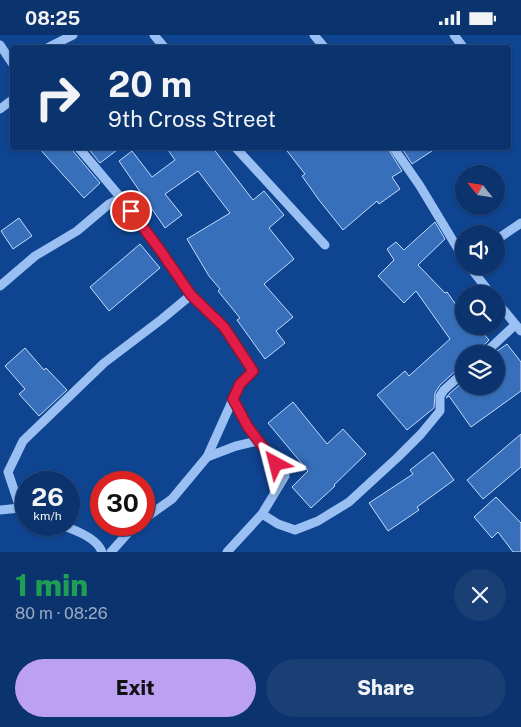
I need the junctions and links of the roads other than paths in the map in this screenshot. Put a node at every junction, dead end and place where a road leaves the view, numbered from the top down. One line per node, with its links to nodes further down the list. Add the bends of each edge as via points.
1 (73, 35): 5 (street)
2 (154, 35): 6 (street)
3 (314, 35): 7 (street)
4 (0, 45): 8 (street)
5 (53, 45)
6 (162, 45)
7 (322, 45)
8 (10, 60)
9 (81, 150): 12 (street)
10 (238, 150): 16 (street)
11 (395, 150): 15 (street)
12 (121, 198): 17 (street, via 77,231 35,256); 18 (street)
13 (521, 223): 14 (street)
14 (505, 234)
15 (455, 244)
16 (325, 245)
17 (0, 286)
18 (191, 295): 23 (street, via 224,327 253,371 240,384); 26 (street, via 104,363 23,441 8,472)
19 (505, 312): 20 (street)
20 (518, 328): 21 (street)
21 (496, 345)
22 (455, 380): 30 (street, via 440,396 440,411 421,434 349,502 318,521 295,530)
23 (233, 399): 24 (street); 25 (street)
24 (258, 441): 25 (street); 30 (street, via 285,476)
25 (207, 457): 29 (street, via 172,499)
26 (15, 490)
27 (0, 510): 28 (street)
28 (15, 510)
29 (155, 511)
30 (262, 514): 35 (street)
31 (80, 533): 33 (street, via 100,546)
32 (126, 536): 34 (street)
33 (102, 552)
34 (111, 552)
35 (227, 552)

